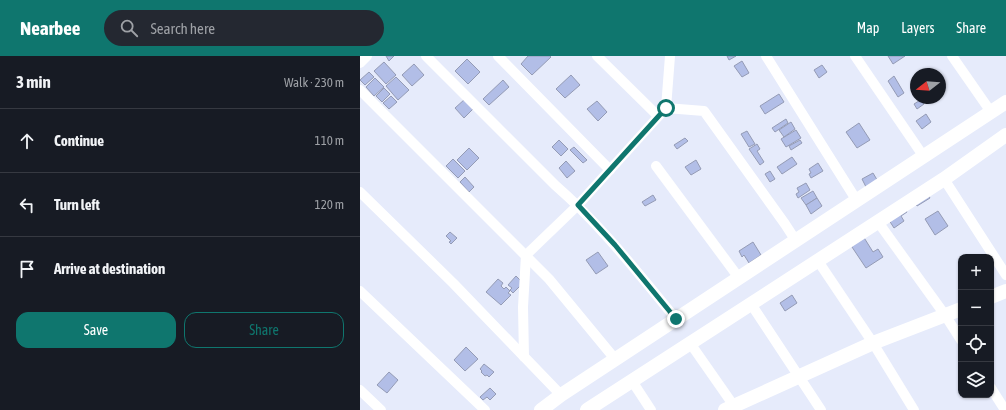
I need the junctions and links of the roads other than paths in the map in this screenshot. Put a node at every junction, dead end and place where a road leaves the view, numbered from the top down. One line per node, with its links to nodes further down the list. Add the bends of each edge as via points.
1 (367, 56): 9 (street)
2 (426, 56): 22 (street)
3 (498, 56): 18 (street)
4 (597, 56): 14 (street)
5 (670, 56): 12 (street)
6 (766, 56): 21 (street)
7 (855, 56): 16 (street)
8 (952, 56): 13 (street)
9 (360, 63)
10 (360, 90): 25 (street)
11 (1006, 102): 13 (main road)
12 (666, 108): 14 (street); 24 (street, via 704,111)
13 (991, 112): 16 (main road)
14 (658, 116): 18 (street)
15 (1005, 137): 19 (main road)
16 (924, 157): 21 (main road)
17 (656, 166): 28 (street)
18 (610, 170): 22 (street)
19 (944, 179): 23 (main road); 27 (street)
20 (360, 192): 39 (street)
21 (857, 201): 24 (main road)
22 (578, 205): 25 (street); 35 (street)
23 (878, 222): 26 (main road); 34 (street)
24 (796, 241): 28 (main road)
25 (526, 255): 39 (street); 40 (street)
26 (818, 261): 32 (main road); 38 (street)
27 (1006, 275)
28 (738, 278): 35 (main road)
29 (360, 291): 48 (street)
30 (1006, 291): 31 (main road)
31 (994, 296)
32 (751, 304): 37 (main road); 41 (street)
33 (958, 310): 34 (main road)
34 (945, 315): 36 (street); 38 (main road)
35 (676, 319): 40 (main road)
36 (958, 335)
37 (690, 343): 42 (main road); 46 (street)
38 (873, 343): 41 (main road); 53 (street)
39 (524, 357): 45 (street)
40 (615, 359): 45 (main road)
41 (799, 376): 46 (main road); 52 (street)
42 (632, 381): 50 (main road); 51 (street)
43 (360, 390): 47 (street)
44 (994, 393): 54 (street)
45 (561, 395): 49 (main road)
46 (730, 408)
47 (382, 410)
48 (485, 410)
49 (541, 410)
50 (587, 410)
51 (651, 410)
52 (821, 410)
53 (914, 410)
54 (1005, 410)

